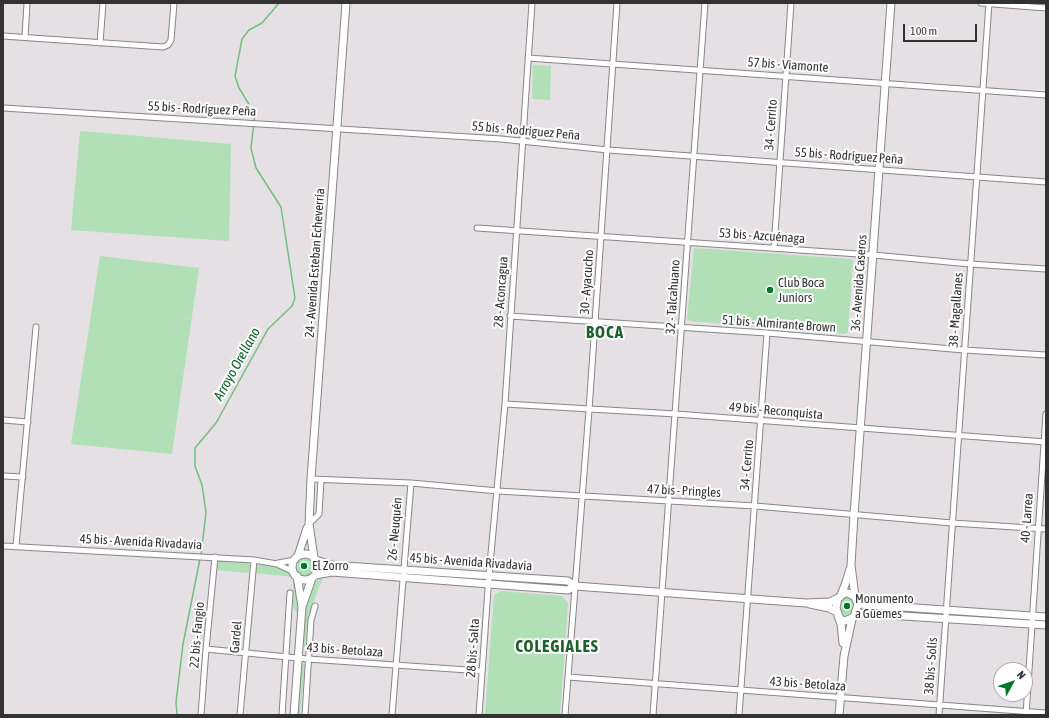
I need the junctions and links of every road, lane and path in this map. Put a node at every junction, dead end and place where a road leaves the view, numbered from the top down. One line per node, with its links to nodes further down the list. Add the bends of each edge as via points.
1 (27, 3): 14 (street)
2 (103, 3): 15 (street)
3 (174, 3): 15 (street, via 171,40 168,45 163,47)
4 (346, 3): 24 (main road, 24 - Avenida Esteban Echeverría)
5 (532, 3): 16 (street, 28 - Aconcagua)
6 (617, 3): 17 (street, 30 - Ayacucho)
7 (705, 3): 18 (street, 32 - Talcahuano)
8 (792, 3): 19 (street, 34 - Cerrito)
9 (891, 3): 20 (main road, 36 - Avenida Caseros)
10 (980, 3): 11 (street)
11 (989, 3): 12 (street); 21 (street, 38 - Magallanes)
12 (1046, 8)
13 (3, 36): 14 (street)
14 (25, 37): 15 (street)
15 (100, 43)
16 (528, 58): 17 (street, 57 bis - Viamonte); 25 (street, 28 - Aconcagua)
17 (612, 63): 18 (street, 57 bis - Viamonte); 26 (street, 30 - Ayacucho)
18 (699, 70): 19 (street, 57 bis - Viamonte); 27 (street, 32 - Talcahuano)
19 (786, 76): 20 (street, 57 bis - Viamonte); 28 (street, 34 - Cerrito)
20 (885, 82): 21 (street, 57 bis - Viamonte); 29 (main road, 36 - Avenida Caseros)
21 (984, 90): 22 (street, 57 bis - Viamonte); 30 (street, 38 - Magallanes)
22 (1046, 95)
23 (3, 108): 24 (street, 55 bis - Rodríguez Peña)
24 (338, 128): 25 (street, 55 bis - Rodríguez Peña); 60 (main road, 24 - Avenida Esteban Echeverría)
25 (522, 141): 26 (street, 55 bis - Rodríguez Peña); 33 (street, 28 - Aconcagua)
26 (608, 150): 27 (street, 55 bis - Rodríguez Peña); 34 (street, 30 - Ayacucho)
27 (694, 155): 28 (street, 55 bis - Rodríguez Peña); 35 (street, 32 - Talcahuano)
28 (779, 162): 29 (street, 55 bis - Rodríguez Peña); 36 (street, 34 - Cerrito)
29 (880, 169): 30 (street, 55 bis - Rodríguez Peña); 37 (main road, 36 - Avenida Caseros)
30 (977, 176): 31 (street, 55 bis - Rodríguez Peña); 38 (street, 38 - Magallanes)
31 (1046, 182)
32 (477, 228): 33 (street, 53 bis - Azcuénaga)
33 (517, 229): 34 (street, 53 bis - Azcuénaga); 40 (street, 28 - Aconcagua)
34 (602, 236): 35 (street, 53 bis - Azcuénaga); 41 (street, 30 - Ayacucho)
35 (688, 242): 36 (street, 53 bis - Azcuénaga); 43 (street, 32 - Talcahuano)
36 (774, 248): 37 (street, 53 bis - Azcuénaga)
37 (873, 255): 38 (street, 53 bis - Azcuénaga); 45 (main road, 36 - Avenida Caseros)
38 (970, 264): 39 (street, 53 bis - Azcuénaga); 46 (street, 38 - Magallanes)
39 (1046, 269)
40 (510, 316): 41 (street, 51 bis - Almirante Brown); 48 (street, 28 - Aconcagua)
41 (595, 322): 43 (street, 51 bis - Almirante Brown); 49 (street, 30 - Ayacucho)
42 (36, 327): 54 (street)
43 (681, 328): 44 (street, 51 bis - Almirante Brown); 50 (street, 32 - Talcahuano)
44 (767, 333): 45 (street, 51 bis - Almirante Brown); 53 (street, 34 - Cerrito)
45 (866, 342): 46 (street, 51 bis - Almirante Brown); 55 (main road, 36 - Avenida Caseros)
46 (964, 350): 47 (street, 51 bis - Almirante Brown); 56 (street, 38 - Magallanes)
47 (1046, 355)
48 (505, 404): 49 (street, 49 bis - Reconquista); 63 (street, 28 - Aconcagua)
49 (589, 410): 50 (street, 49 bis - Reconquista); 64 (street, 30 - Ayacucho)
50 (676, 414): 53 (street, 49 bis - Reconquista); 65 (street, 32 - Talcahuano)
51 (1046, 414): 57 (street, 40 - Larrea)
52 (3, 420): 54 (street)
53 (762, 421): 55 (street, 49 bis - Reconquista); 66 (street, 34 - Cerrito)
54 (28, 422): 59 (street)
55 (860, 429): 56 (street, 49 bis - Reconquista); 67 (main road, 36 - Avenida Caseros)
56 (958, 436): 57 (street, 49 bis - Reconquista); 68 (street, 38 - Magallanes)
57 (1045, 442): 70 (street, 40 - Larrea)
58 (3, 476): 59 (street)
59 (23, 477): 73 (street)
60 (311, 479): 61 (street, 47 bis - Pringles); 69 (main road, 24 - Avenida Esteban Echeverría)
61 (321, 480): 62 (street, 47 bis - Pringles); 69 (street, 24 - Avenida Esteban Echeverría, via 319,514)
62 (410, 482): 63 (street, 47 bis - Pringles); 80 (street, 26 - Neuquén)
63 (498, 491): 64 (street, 47 bis - Pringles); 82 (street, 28 - Aconcagua)
64 (583, 496): 65 (street, 47 bis - Pringles); 85 (street, 30 - Ayacucho)
65 (668, 502): 66 (street, 47 bis - Pringles); 87 (street, 32 - Talcahuano)
66 (755, 506): 67 (street, 47 bis - Pringles); 90 (street, 34 - Cerrito)
67 (854, 515): 68 (street, 47 bis - Pringles); 79 (main road, 36 - Avenida Caseros)
68 (952, 523): 70 (street, 47 bis - Pringles); 96 (street, 38 - Magallanes)
69 (309, 524): 75 (main road, 24 - Avenida Esteban Echeverría); 76 (main road, 24 - Avenida Esteban Echeverría, via 309,536)
70 (1038, 528): 71 (street, 47 bis - Pringles); 98 (street, 40 - Larrea)
71 (1046, 529)
72 (3, 546): 73 (street, 45 bis - Avenida Rivadavia)
73 (16, 546): 74 (street, 45 bis - Avenida Rivadavia)
74 (216, 557): 77 (street, 45 bis - Avenida Rivadavia); 102 (street, 22 bis - Fangio)
75 (297, 558): 76 (main road, via 309,555); 78 (street, 45 bis - Avenida Rivadavia); 81 (main road)
76 (315, 559): 80 (main road, 45 bis - Avenida Rivadavia, via 330,565); 83 (main road, via 318,568)
77 (254, 560): 78 (street, 45 bis - Avenida Rivadavia); 103 (street, Gardel)
78 (277, 564): 81 (street, 45 bis - Avenida Rivadavia)
79 (851, 565): 88 (main road, 36 - Avenida Caseros); 89 (main road, 36 - Avenida Caseros, via 846,585)
80 (403, 573): 82 (main road, 45 bis - Avenida Rivadavia); 83 (main road, 45 bis - Avenida Rivadavia, via 332,572); 84 (main road, 45 bis - Avenida Rivadavia); 108 (street, 26 - Neuquén)
81 (295, 574): 83 (main road, via 304,580); 94 (main road)
82 (489, 575): 84 (street, 28 - Aconcagua); 85 (main road, 45 bis - Avenida Rivadavia, via 568,581)
83 (314, 576): 94 (main road)
84 (488, 583): 85 (main road, 45 bis - Avenida Rivadavia, via 568,590); 109 (street, 28 bis - Salta)
85 (575, 586): 87 (main road, 45 bis - Avenida Rivadavia); 110 (street, 30 - Ayacucho)
86 (290, 593): 104 (street)
87 (662, 593): 90 (main road, 45 bis - Avenida Rivadavia); 111 (street, 32 - Talcahuano)
88 (855, 596): 89 (main road, via 848,593); 92 (main road)
89 (839, 598): 91 (main road, 45 bis - Avenida Rivadavia, via 830,602); 95 (main road, via 836,603)
90 (748, 599): 91 (main road, 45 bis - Avenida Rivadavia); 112 (street, 34 - Cerrito)
91 (806, 603): 95 (main road, 45 bis - Avenida Rivadavia, via 829,608)
92 (858, 604): 96 (main road); 97 (main road)
93 (315, 606): 107 (street, via 311,620)
94 (302, 607): 106 (main road)
95 (837, 613): 97 (main road, via 843,620); 105 (main road, via 841,624)
96 (946, 614): 97 (main road); 98 (main road); 100 (main road); 114 (street, 38 bis - Solís)
97 (854, 616): 105 (main road)
98 (1032, 616): 99 (main road); 100 (street, 40 - Larrea)
99 (1046, 617)
100 (1031, 624): 101 (main road); 116 (street, 40 - Larrea)
101 (1046, 625)
102 (206, 649): 103 (street, 43 bis - Betolaza); 117 (street, 22 bis - Fangio)
103 (245, 652): 104 (street, 43 bis - Betolaza); 118 (street, Gardel)
104 (286, 656): 106 (street, 43 bis - Betolaza); 119 (street)
105 (844, 656): 113 (main road)
106 (299, 658): 107 (street, 43 bis - Betolaza); 120 (main road)
107 (308, 659): 108 (street, 43 bis - Betolaza); 121 (street)
108 (396, 664): 109 (street, 43 bis - Betolaza); 122 (street, 26 - Neuquén)
109 (482, 670): 123 (street, 28 bis - Salta)
110 (568, 677): 111 (street, 43 bis - Betolaza); 124 (street, 30 - Ayacucho)
111 (656, 682): 112 (street, 43 bis - Betolaza); 125 (street, 32 - Talcahuano)
112 (741, 690): 113 (street, 43 bis - Betolaza); 126 (street, 34 - Cerrito)
113 (841, 697): 114 (street, 43 bis - Betolaza); 127 (main road)
114 (940, 705): 116 (street, 43 bis - Betolaza); 128 (street, 38 bis - Solís)
115 (1046, 712): 116 (street, 43 bis - Betolaza)
116 (1026, 713)
117 (201, 715)
118 (240, 715)
119 (282, 715)
120 (294, 715)
121 (305, 715)
122 (392, 715)
123 (479, 715)
124 (566, 715)
125 (653, 715)
126 (739, 715)
127 (840, 715)
128 (939, 715)

